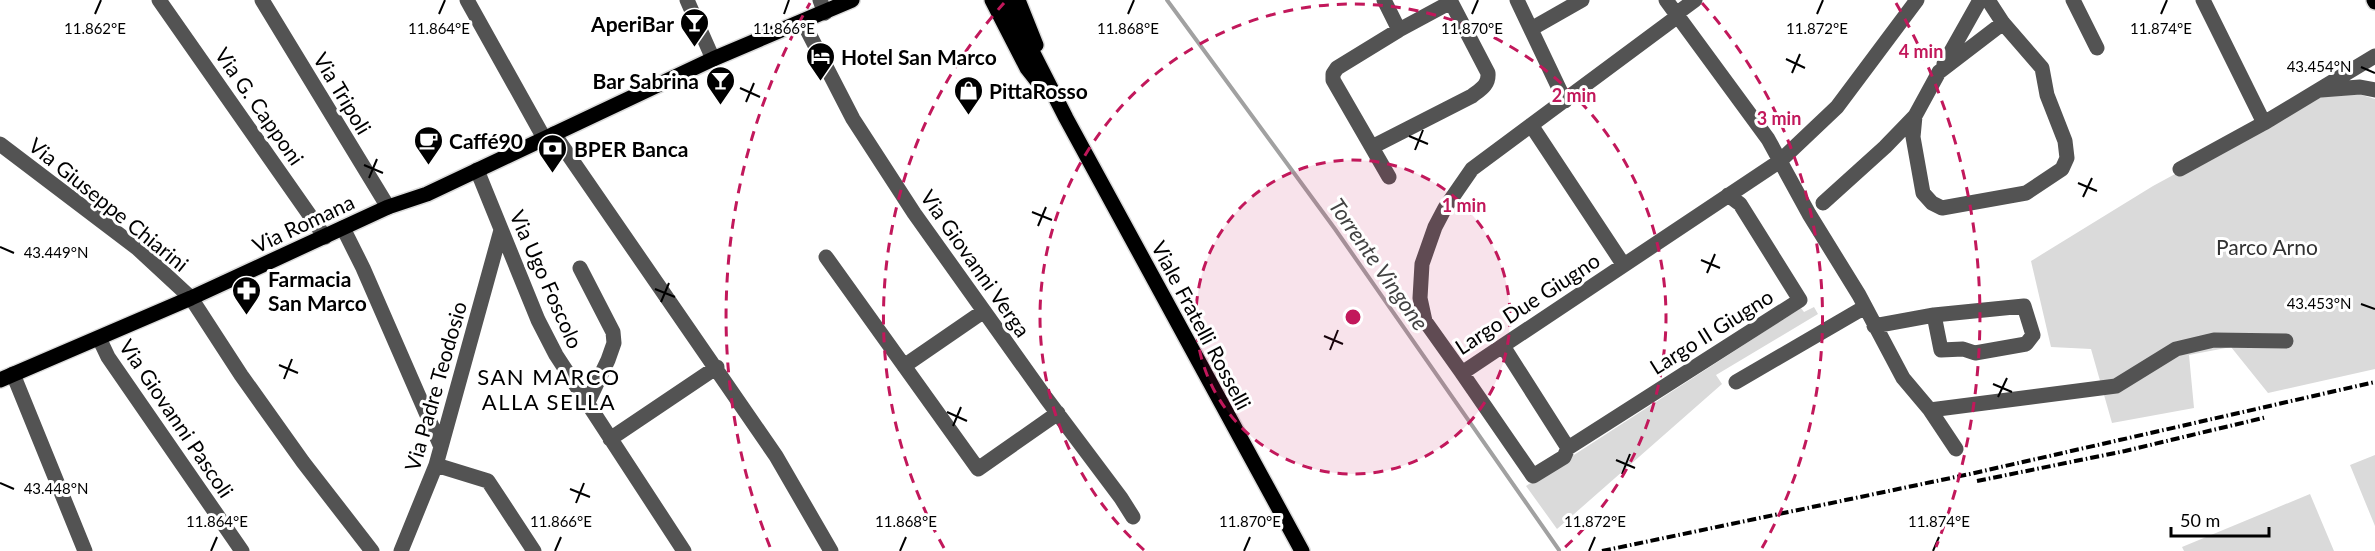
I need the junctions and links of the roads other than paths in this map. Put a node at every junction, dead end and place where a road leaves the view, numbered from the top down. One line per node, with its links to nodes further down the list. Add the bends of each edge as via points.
1 (159, 0): 52 (street, Via G. Capponi)
2 (262, 0): 49 (street, Via Tripoli)
3 (467, 0): 40 (street)
4 (687, 0): 30 (street)
5 (852, 0): 21 (main road, Via Romana)
6 (982, 0): 24 (main road)
7 (992, 0): 24 (main road, Viale Fratelli Rosselli)
8 (1006, 0): 32 (main road, Viale Fratelli Rosselli)
9 (1018, 0): 32 (main road)
10 (1384, 0): 27 (street)
11 (1517, 0): 26 (street)
12 (1582, 0): 26 (street)
13 (1666, 0): 22 (street)
14 (1695, 0): 22 (street, Largo Due Giugno)
15 (1917, 0): 43 (street, Largo Due Giugno, via 1837,107)
16 (1980, 0): 31 (street)
17 (1988, 0): 25 (street)
18 (2073, 0): 28 (street)
19 (2203, 0): 38 (street)
20 (1451, 1): 27 (street); 42 (street, via 1489,80 1472,96)
21 (823, 6): 23 (main road, Via Romana)
22 (1677, 15): 35 (street, Largo Due Giugno); 43 (street)
23 (803, 22): 30 (main road, Via Romana); 58 (street, Via Giovanni Verga, via 853,119)
24 (1003, 23): 37 (main road, Viale Fratelli Rosselli, via 1027,68)
25 (2003, 23): 31 (street); 36 (street, via 2042,68 2047,95 2065,141 2067,158 2062,170 2026,193 1942,208 1923,193 1913,137)
26 (1531, 29): 35 (street)
27 (1399, 30): 42 (street, via 1333,74)
28 (2097, 48)
29 (2375, 56): 33 (street)
30 (713, 59): 40 (main road, Via Romana)
31 (1939, 72): 36 (street)
32 (1050, 88): 37 (main road, Viale Fratelli Rosselli)
33 (2318, 90): 34 (street); 38 (street)
34 (2375, 90)
35 (1565, 101): 39 (street, Largo Due Giugno)
36 (1915, 116): 48 (street)
37 (1066, 118): 85 (main road, Viale Fratelli Rosselli)
38 (2264, 123): 45 (street)
39 (1531, 125): 54 (street); 66 (street, Largo Due Giugno, via 1472,169 1440,217 1422,264 1420,288 1425,321)
40 (549, 136): 44 (main road, Via Romana); 65 (street)
41 (0, 144): 56 (street, Via Giuseppe Chiarini, via 137,248)
42 (1372, 147): 46 (street)
43 (1780, 161): 47 (street, Largo Due Giugno); 57 (street)
44 (477, 170): 49 (main road, Via Romana); 51 (street, Via Ugo Foscolo)
45 (2180, 170)
46 (1389, 177)
47 (1728, 195): 54 (street, Largo Due Giugno); 74 (street, Largo II Giugno, via 1740,204 1800,300)
48 (1824, 203)
49 (388, 207): 50 (main road, Via Romana)
50 (343, 228): 52 (main road, Via Romana); 73 (street)
51 (501, 230): 69 (street, Via Ugo Foscolo, via 538,320); 73 (street, Via Padre Teodosio)
52 (325, 237): 56 (main road, Via Romana)
53 (826, 257): 64 (street)
54 (1623, 264): 63 (street, Largo Due Giugno)
55 (580, 268): 69 (street, via 613,332 614,343)
56 (191, 298): 61 (main road, Via Romana); 80 (street, Via Giuseppe Chiarini, via 240,375)
57 (1865, 307): 60 (street); 68 (street)
58 (984, 311): 64 (street); 71 (street, Via Giovanni Verga)
59 (1934, 315): 59 (street, via 2024,306 2033,335 2026,344 1974,353 1941,350); 60 (street)
60 (1874, 326): 70 (street, via 1903,378)
61 (99, 338): 67 (main road, Via Romana); 79 (street, Via Giovanni Pascoli, via 108,357)
62 (2286, 341): 70 (street, via 2214,340 2176,349 2116,386)
63 (1503, 346): 66 (street, Largo Due Giugno); 74 (street)
64 (904, 366): 71 (street, via 978,469)
65 (717, 367): 72 (street); 84 (street, via 777,456)
66 (1462, 373): 74 (street, Largo II Giugno, via 1533,476 1564,457)
67 (7, 377): 78 (street)
68 (1736, 382)
69 (587, 404): 72 (street, Via Ugo Foscolo)
70 (1930, 410): 75 (street)
71 (1058, 413): 77 (street, Via Giovanni Verga)
72 (610, 439): 83 (street, Via Ugo Foscolo)
73 (441, 447): 76 (street, Via Padre Teodosio)
74 (1568, 448)
75 (1956, 449)
76 (436, 465): 81 (street, Via Padre Teodosio); 82 (street, via 488,481)
77 (1133, 517)
78 (85, 551)
79 (242, 551)
80 (372, 551)
81 (400, 551)
82 (534, 551)
83 (684, 551)
84 (831, 551)
85 (1302, 551)

